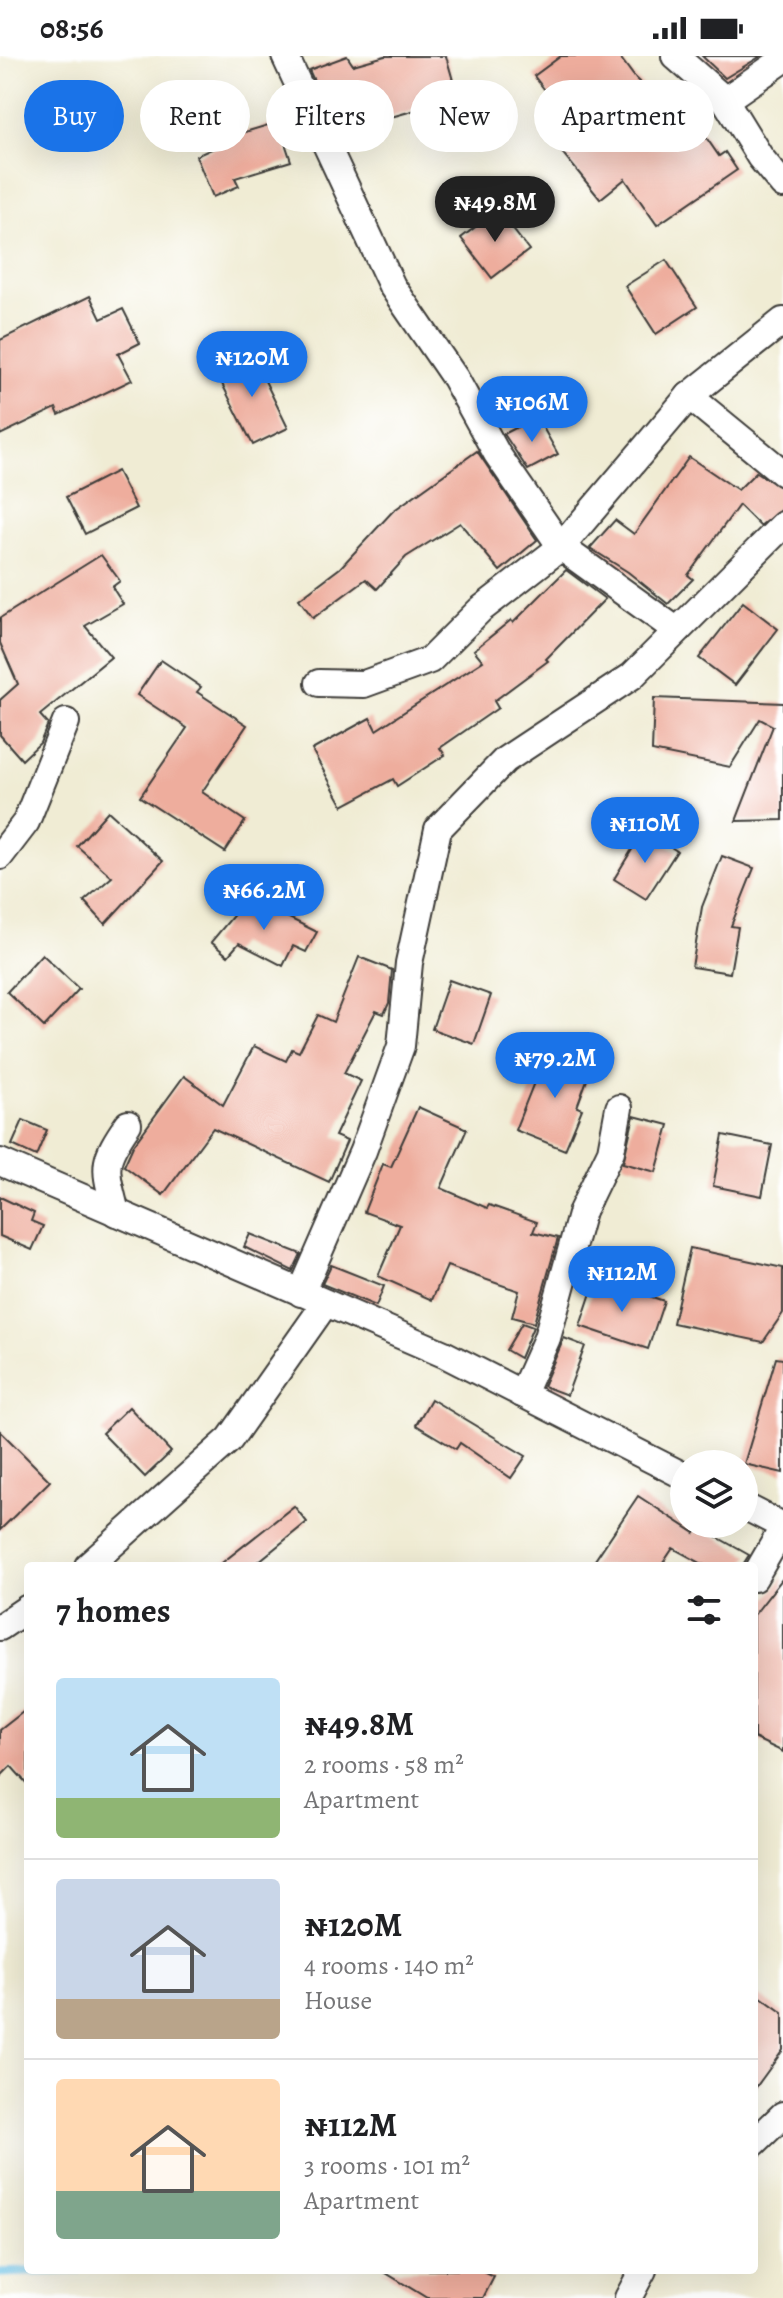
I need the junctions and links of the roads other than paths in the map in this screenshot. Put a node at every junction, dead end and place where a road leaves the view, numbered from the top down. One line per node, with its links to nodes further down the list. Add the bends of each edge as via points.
1 (285, 56): 10 (street, via 392,286)
2 (675, 56): 4 (street)
3 (783, 60): 4 (street)
4 (725, 100): 5 (street)
5 (783, 185)
6 (783, 321): 7 (street)
7 (689, 396): 8 (street); 10 (street)
8 (783, 473)
9 (783, 525): 11 (street)
10 (561, 547): 11 (street); 12 (street, via 480,610 430,660 364,684)
11 (676, 630): 19 (street, via 632,676 505,760 438,829 409,963 401,1046 363,1151)
12 (319, 683)
13 (66, 722): 14 (street, via 26,822)
14 (0, 856)
15 (619, 1108): 21 (street, via 611,1151 582,1211 547,1338)
16 (128, 1124): 18 (street, via 108,1152 106,1169)
17 (0, 1162): 18 (street)
18 (116, 1213): 19 (street)
19 (301, 1293): 20 (street)
20 (325, 1304): 21 (street); 25 (street, via 230,1439)
21 (522, 1394): 22 (street)
22 (670, 1469)
23 (758, 1514): 24 (street)
24 (783, 1527): 26 (street)
25 (92, 1562)
26 (758, 1571)
27 (24, 1611): 28 (street)
28 (0, 1627)
29 (783, 2115): 30 (street)
30 (758, 2139)
31 (641, 2274): 32 (street)
32 (628, 2298)

